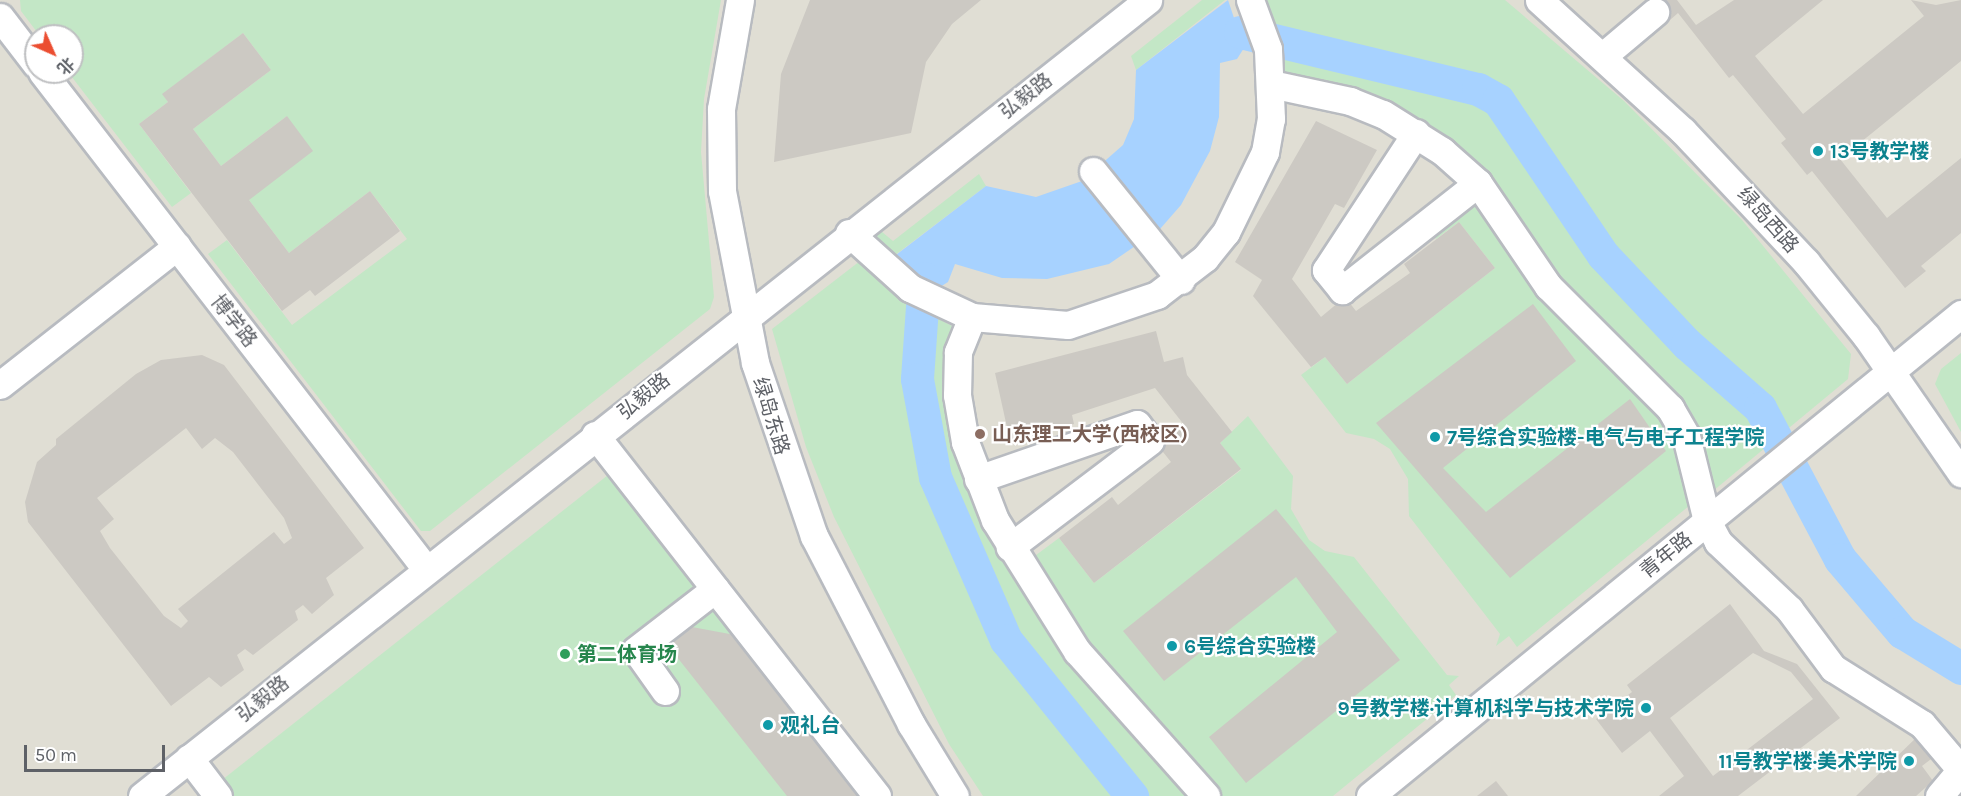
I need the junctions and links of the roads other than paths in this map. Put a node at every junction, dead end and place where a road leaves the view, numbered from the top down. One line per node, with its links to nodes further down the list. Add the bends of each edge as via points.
1 (740, 0): 18 (street, 绿岛东路, via 721,109 722,191)
2 (1148, 0): 14 (street, 弘毅路)
3 (1539, 0): 8 (street, 绿岛西路)
4 (1254, 8): 10 (street, via 1268,49)
5 (1655, 12): 8 (street)
6 (0, 17): 7 (street)
7 (24, 48)
8 (1604, 55): 20 (street, 绿岛西路, via 1743,192)
9 (51, 84): 15 (street, 博学路)
10 (1271, 84): 11 (street, via 1350,100); 16 (street, via 1265,152 1243,207)
11 (1416, 133): 13 (street); 13 (street, via 1326,270 1342,290)
12 (1093, 171): 16 (street)
13 (1478, 183): 25 (street, via 1548,286 1670,408 1686,436)
14 (849, 233): 18 (street, 弘毅路); 19 (street, via 910,288 939,305)
15 (177, 246): 21 (street); 27 (street, 博学路)
16 (1181, 280): 19 (street, via 1128,309 1068,326)
17 (1961, 314): 20 (street, 青年路)
18 (744, 316): 22 (street, 弘毅路); 35 (street, 绿岛东路, via 782,456 814,536 910,724)
19 (972, 317): 24 (street, via 958,352 957,395)
20 (1891, 371): 23 (street, 绿岛西路); 25 (street, 青年路)
21 (0, 385)
22 (595, 435): 27 (street, 弘毅路); 28 (street)
23 (1961, 473)
24 (978, 479): 26 (street); 26 (street, via 1137,424 1150,441)
25 (1707, 521): 31 (street, via 1743,570 1789,609 1833,668 1922,724); 37 (street, 青年路)
26 (1010, 547): 36 (street, via 1077,651)
27 (426, 569): 30 (street, 弘毅路)
28 (715, 589): 29 (street, via 636,650); 34 (street)
29 (665, 690)
30 (189, 758): 32 (street, 弘毅路); 33 (street)
31 (1961, 770): 38 (street)
32 (142, 796)
33 (218, 796)
34 (877, 796)
35 (955, 796)
36 (1206, 796)
37 (1370, 796)
38 (1939, 796)

